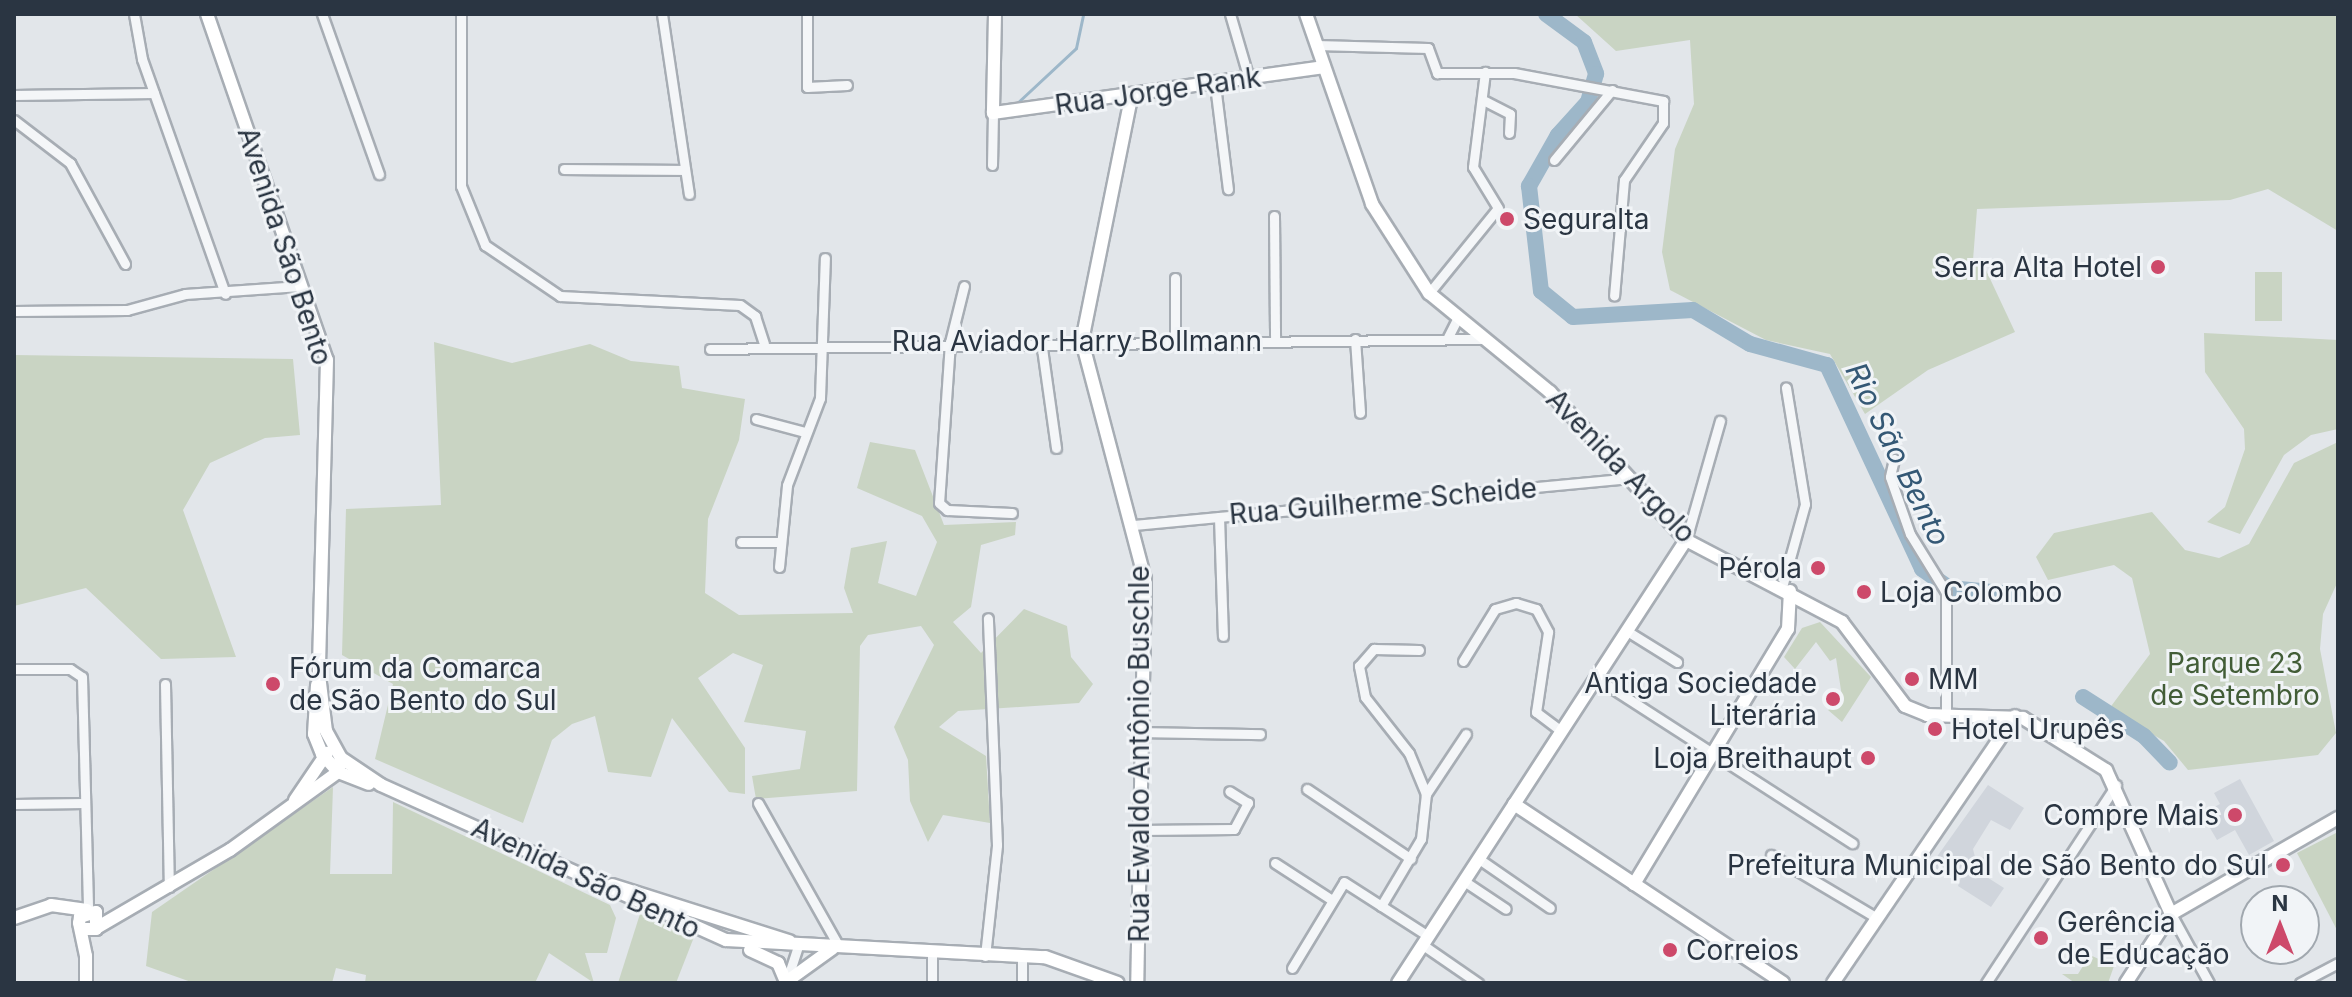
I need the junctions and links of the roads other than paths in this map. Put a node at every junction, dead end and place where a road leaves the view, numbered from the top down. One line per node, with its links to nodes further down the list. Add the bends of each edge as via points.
1 (134, 14): 17 (street)
2 (207, 14): 35 (main road, Avenida São Bento)
3 (322, 14): 28 (street)
4 (461, 14): 50 (street, via 461,186 485,245 560,296 740,305 755,316)
5 (662, 14): 27 (street)
6 (807, 14): 14 (street, via 807,87)
7 (995, 14): 21 (main road)
8 (1230, 14): 13 (street)
9 (1306, 14): 10 (main road, Avenida Argolo)
10 (1316, 45): 11 (main road, Avenida Argolo); 12 (street, via 1428,48 1437,73)
11 (1324, 67): 13 (main road, Rua Jorge Rank); 37 (main road, Avenida Argolo, via 1372,204)
12 (1485, 72): 16 (street); 20 (street)
13 (1249, 79): 15 (main road, Rua Jorge Rank)
14 (847, 85)
15 (1215, 85): 19 (main road, Rua Jorge Rank); 29 (street)
16 (1612, 90): 24 (street); 39 (street, via 1660,99 1666,111 1624,180)
17 (154, 93): 18 (street); 38 (street)
18 (14, 95)
19 (1131, 98): 21 (main road, Rua Jorge Rank); 48 (main road)
20 (1485, 101): 23 (street, via 1510,114); 37 (street, via 1473,167 1498,208)
21 (993, 113): 25 (street)
22 (14, 120): 33 (street, via 70,163)
23 (1509, 133)
24 (1554, 160)
25 (992, 165)
26 (564, 169): 27 (street)
27 (685, 170): 30 (street)
28 (379, 174)
29 (1228, 189)
30 (689, 194)
31 (1274, 216): 46 (street)
32 (825, 258): 51 (street)
33 (125, 264)
34 (1175, 278): 45 (street)
35 (300, 286): 38 (street); 76 (main road, Avenida São Bento, via 328,369)
36 (964, 286): 49 (street)
37 (1429, 293): 41 (main road, Avenida Argolo)
38 (225, 294): 40 (street, via 171,296 127,310)
39 (1614, 296)
40 (14, 311)
41 (1457, 319): 43 (street); 44 (main road, Avenida Argolo)
42 (1355, 339): 43 (street, Rua Aviador Harry Bollmann); 46 (street, Rua Aviador Harry Bollmann); 54 (street)
43 (1447, 339): 44 (street, Rua Aviador Harry Bollmann)
44 (1481, 339): 60 (main road, Avenida Argolo, via 1550,392)
45 (1175, 340): 46 (street, Rua Aviador Harry Bollmann); 48 (street, Rua Aviador Harry Bollmann)
46 (1275, 340)
47 (1041, 341): 48 (street, Rua Aviador Harry Bollmann); 49 (street, Rua Aviador Harry Bollmann); 58 (street)
48 (1082, 341): 63 (main road, Rua Ewaldo Antônio Buschle)
49 (950, 342): 51 (street, Rua Aviador Harry Bollmann); 61 (street, via 939,503 947,510)
50 (764, 344): 51 (street, Rua Aviador Harry Bollmann); 52 (street, Rua Aviador Harry Bollmann)
51 (822, 344): 57 (street, via 820,398)
52 (710, 349)
53 (1786, 388): 68 (street, via 1805,504)
54 (1360, 413)
55 (756, 419): 57 (street)
56 (1720, 421): 64 (street)
57 (805, 432): 66 (street)
58 (1056, 448)
59 (1894, 459): 79 (street, via 1890,477 1910,534 1945,588)
60 (1632, 478): 62 (street, Rua Guilherme Scheide); 64 (main road, Avenida Argolo)
61 (1012, 513)
62 (1219, 517): 63 (street, Rua Guilherme Scheide); 71 (street)
63 (1133, 525): 82 (main road, Rua Ewaldo Antônio Buschle, via 1146,594)
64 (1686, 540): 68 (main road, Avenida Argolo); 70 (main road)
65 (741, 542): 66 (street)
66 (779, 542): 67 (street)
67 (779, 567)
68 (1786, 589): 79 (main road, Avenida Argolo, via 1842,622 1905,706); 86 (main road, via 1788,629)
69 (988, 618): 129 (street, via 997,845)
70 (1627, 631): 74 (street); 77 (main road)
71 (1223, 636)
72 (1419, 650): 96 (street, via 1367,652 1359,677)
73 (1463, 661): 81 (street, via 1495,609 1516,603 1536,609 1548,632 1536,712)
74 (1677, 662)
75 (14, 669): 98 (street, via 80,673)
76 (319, 675): 85 (main road, Avenida São Bento); 88 (main road, Avenida São Bento)
77 (1596, 678): 81 (main road); 86 (street)
78 (165, 684): 112 (street)
79 (1946, 715): 80 (main road, Avenida Argolo)
80 (2015, 716): 92 (main road); 122 (main road)
81 (1561, 731): 101 (main road)
82 (1142, 732): 83 (street); 103 (main road, Rua Ewaldo Antônio Buschle)
83 (1260, 734)
84 (1466, 734): 96 (street)
85 (315, 738): 87 (main road, Avenida São Bento); 89 (main road)
86 (1716, 749): 104 (street); 111 (main road)
87 (322, 754): 88 (main road); 89 (main road); 90 (main road, Avenida São Bento)
88 (338, 756): 90 (main road); 93 (main road, Avenida São Bento)
89 (313, 768): 91 (main road); 97 (main road)
90 (338, 772): 91 (main road); 93 (main road, Avenida São Bento)
91 (325, 781): 97 (main road)
92 (2117, 783): 120 (main road); 143 (street)
93 (381, 785): 109 (main road, Avenida São Bento)
94 (1307, 789): 106 (street)
95 (1229, 791): 103 (street, via 1248,803 1234,829)
96 (1426, 794): 106 (street, via 1424,831)
97 (294, 802): 112 (main road)
98 (85, 803): 100 (street); 119 (street)
99 (758, 803): 127 (street)
100 (14, 804)
101 (1514, 804): 107 (main road); 111 (main road)
102 (2337, 818): 120 (main road)
103 (1140, 830): 138 (main road, Rua Ewaldo Antônio Buschle)
104 (1852, 843)
105 (1771, 855): 122 (street)
106 (1411, 859): 115 (street)
107 (1479, 859): 110 (main road); 117 (street)
108 (1275, 863): 113 (street)
109 (579, 873): 124 (main road, Avenida São Bento); 126 (main road)
110 (1464, 881): 118 (street); 125 (main road)
111 (1634, 884): 141 (main road)
112 (169, 887): 116 (main road)
113 (1332, 900): 115 (street, via 1344,882); 132 (street)
114 (60, 905): 119 (main road); 121 (main road); 123 (main road)
115 (1381, 906): 125 (street)
116 (128, 908): 119 (main road); 123 (main road)
117 (1550, 908)
118 (1506, 909)
119 (90, 911): 123 (main road); 123 (main road)
120 (2171, 914): 144 (main road); 145 (street)
121 (14, 918)
122 (1877, 918): 142 (main road)
123 (88, 927): 133 (main road)
124 (726, 940): 126 (main road, Avenida São Bento); 134 (main road, via 778,963)
125 (1426, 940): 139 (main road); 140 (street)
126 (803, 946): 127 (main road); 134 (street)
127 (839, 947): 128 (main road); 134 (main road)
128 (932, 955): 129 (main road); 135 (street)
129 (985, 956): 130 (main road)
130 (1022, 956): 136 (street); 137 (main road, via 1067,961)
131 (2338, 963): 146 (street)
132 (1292, 968)
133 (86, 983)
134 (786, 983)
135 (932, 983)
136 (1022, 983)
137 (1118, 983)
138 (1137, 983)
139 (1398, 983)
140 (1478, 983)
141 (1783, 983)
142 (1833, 983)
143 (1986, 983)
144 (2126, 983)
145 (2209, 983)
146 (2300, 983)

